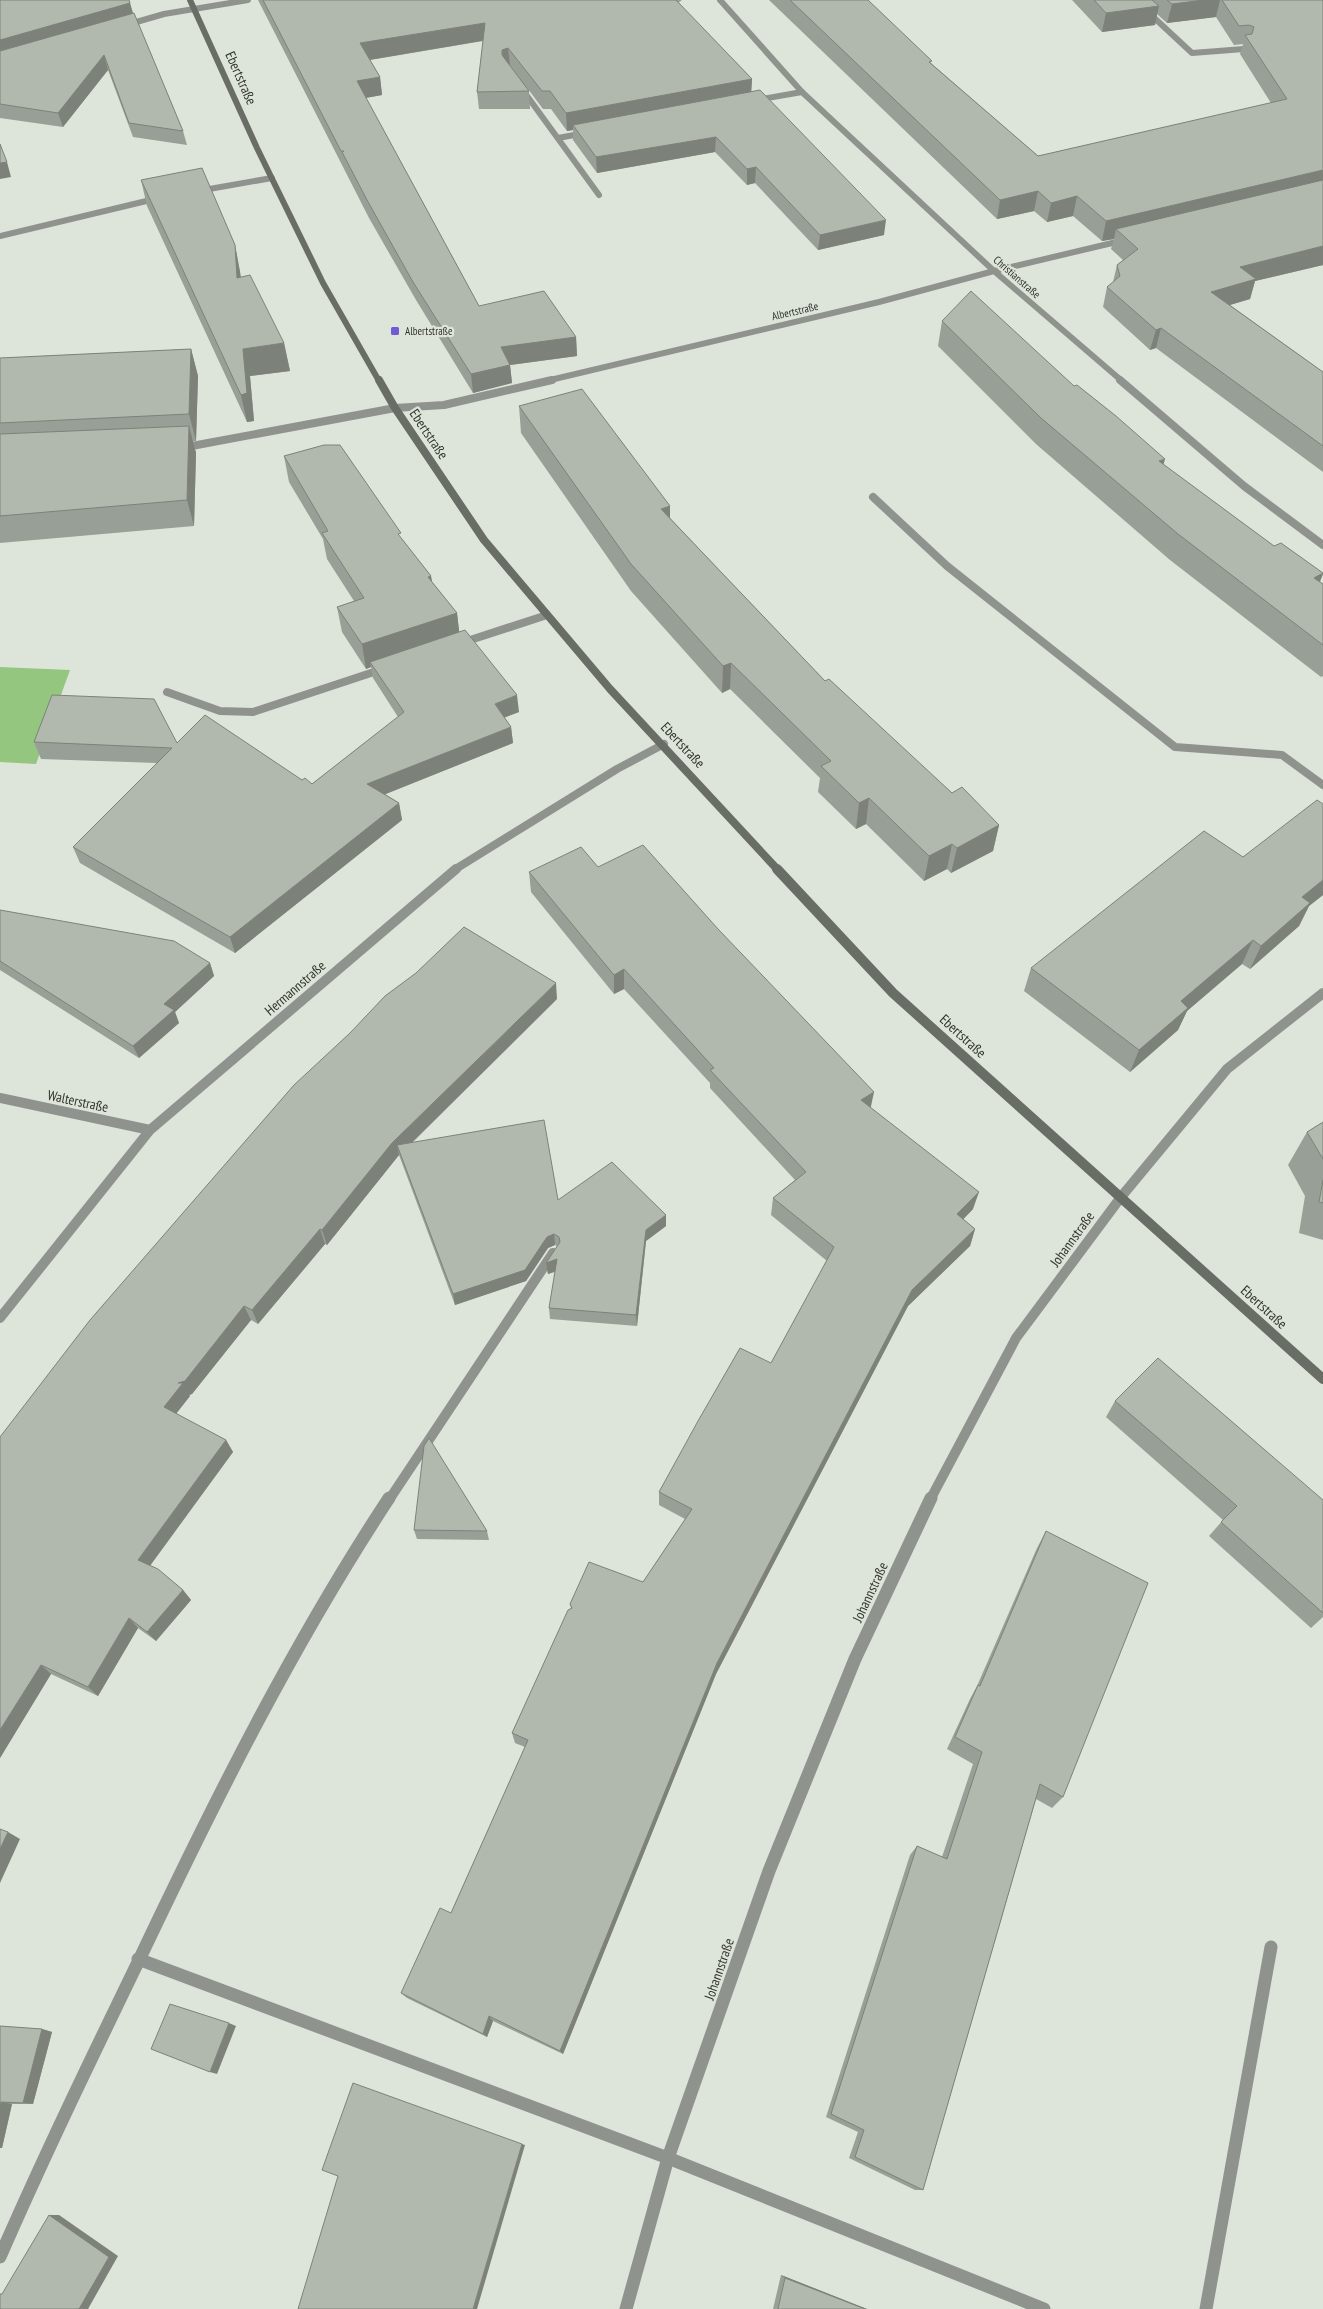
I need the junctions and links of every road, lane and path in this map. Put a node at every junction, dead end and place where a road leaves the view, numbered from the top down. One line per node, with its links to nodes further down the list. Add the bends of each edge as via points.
1 (190, 0): 5 (street, Ebertstraße)
2 (248, 0): 5 (street)
3 (720, 0): 9 (street, Christianstraße)
4 (1135, 0): 7 (street, via 1192,53)
5 (194, 9): 6 (street); 13 (street, Ebertstraße)
6 (118, 27)
7 (1244, 49)
8 (519, 85): 12 (street)
9 (802, 92): 10 (street); 19 (street, Christianstraße)
10 (753, 101)
11 (597, 130): 12 (street)
12 (558, 138): 15 (street)
13 (272, 178): 14 (street); 20 (street, Ebertstraße, via 323,283)
14 (192, 192)
15 (599, 195)
16 (164, 197): 17 (street)
17 (0, 236)
18 (1130, 239): 19 (street, Albertstraße)
19 (994, 271): 20 (street, Albertstraße, via 870,305 453,403); 23 (street, Christianstraße, via 1244,486)
20 (395, 408): 21 (street, Albertstraße, via 195,447); 24 (street, Ebertstraße, via 484,540)
21 (175, 448)
22 (873, 497): 29 (street, via 946,566 1176,747 1282,755)
23 (1323, 544)
24 (547, 615): 25 (street); 28 (street, Ebertstraße, via 610,689)
25 (449, 647)
26 (393, 666): 27 (street, via 253,712 220,711)
27 (167, 692)
28 (664, 744): 32 (street, Hermannstraße, via 449,873); 33 (street, Ebertstraße, via 893,993)
29 (1323, 785)
30 (1323, 992): 33 (street, Johannstraße, via 1227,1070)
31 (0, 1098): 32 (street, Walterstraße)
32 (150, 1130): 35 (street, Hermannstraße)
33 (1121, 1197): 36 (street, Ebertstraße); 39 (street, Johannstraße, via 1016,1338 931,1498 855,1658 770,1871)
34 (554, 1252): 38 (street, via 347,1562 287,1666 198,1834)
35 (0, 1318)
36 (1323, 1379)
37 (1271, 1947): 43 (street)
38 (138, 1959): 39 (street); 40 (street, via 30,2185)
39 (668, 2158): 41 (street, Johannstraße); 42 (street)
40 (0, 2257)
41 (626, 2309)
42 (1044, 2309)
43 (1206, 2309)

